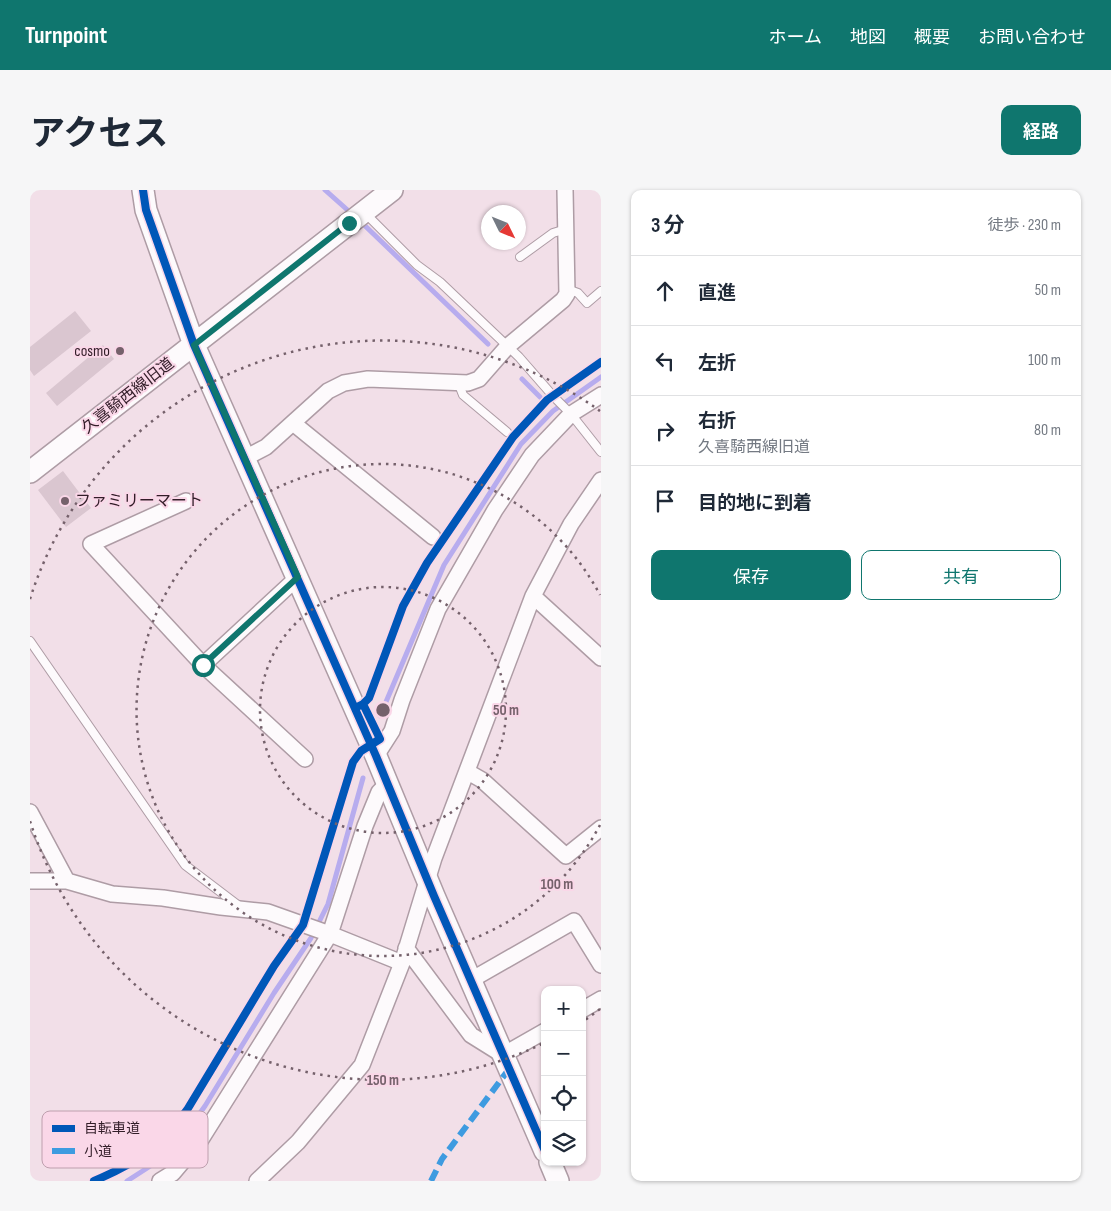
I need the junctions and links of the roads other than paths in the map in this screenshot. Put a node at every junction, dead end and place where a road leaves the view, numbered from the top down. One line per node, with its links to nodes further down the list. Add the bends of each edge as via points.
1 (143, 190): 9 (street, via 146,210)
2 (392, 190): 4 (street, 久喜騎西線旧道)
3 (565, 190): 5 (street)
4 (364, 212): 9 (street, 久喜騎西線旧道); 10 (lane, via 417,265 440,282)
5 (566, 229): 6 (lane, via 553,233); 7 (street)
6 (520, 257)
7 (567, 289): 8 (lane, via 578,293 587,303); 10 (street, via 563,300)
8 (601, 291)
9 (194, 345): 17 (street); 18 (street, 久喜騎西線旧道)
10 (508, 346): 11 (street, via 479,378 473,382); 13 (lane)
11 (458, 382): 14 (street, via 368,379 344,383 328,391); 15 (lane, via 463,395)
12 (601, 395): 13 (street)
13 (571, 414): 16 (lane); 27 (street, via 527,462 495,510 438,609 392,731)
14 (293, 423): 17 (street, via 266,447); 21 (street)
15 (507, 432)
16 (601, 452)
17 (244, 459): 22 (street)
18 (30, 472)
19 (601, 480): 23 (street, via 571,524)
20 (186, 501): 26 (street, via 91,544)
21 (432, 537)
22 (298, 577): 26 (street); 27 (street)
23 (533, 596): 25 (street); 29 (street)
24 (30, 641): 36 (lane, via 184,865)
25 (601, 658)
26 (203, 665): 28 (street)
27 (376, 756): 30 (street)
28 (305, 759)
29 (468, 772): 32 (street, via 482,780 566,856); 33 (street)
30 (388, 783): 33 (street); 37 (street, via 379,792 364,826)
31 (30, 812): 35 (street)
32 (601, 828)
33 (428, 880): 38 (street); 41 (street)
34 (30, 881): 35 (street)
35 (67, 881): 36 (street, via 112,894)
36 (242, 908): 37 (street, via 268,912)
37 (330, 934): 39 (street); 46 (street)
38 (406, 948): 39 (street); 45 (street, via 471,1035)
39 (402, 963): 51 (street, via 362,1065 298,1142)
40 (601, 965): 41 (street, via 574,921)
41 (471, 980): 45 (street)
42 (601, 999): 43 (street)
43 (586, 1008)
44 (541, 1033): 45 (street)
45 (503, 1055): 47 (street)
46 (208, 1128)
47 (541, 1142)
48 (552, 1166): 52 (street)
49 (177, 1168): 50 (street)
50 (160, 1181)
51 (257, 1181)
52 (558, 1181)

